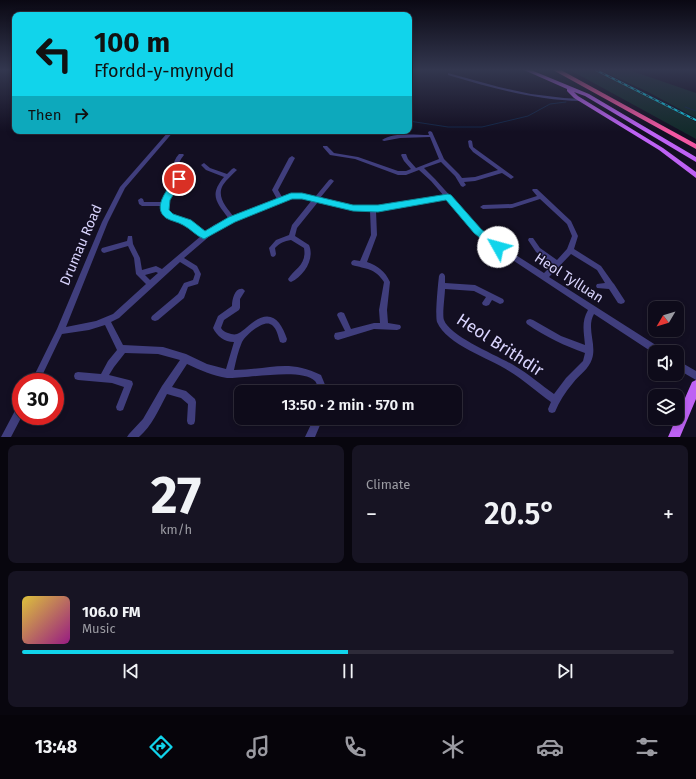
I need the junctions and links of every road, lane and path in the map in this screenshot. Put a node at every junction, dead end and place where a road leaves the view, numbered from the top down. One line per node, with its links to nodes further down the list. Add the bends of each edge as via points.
1 (512, 90): 5 (street, via 550,99)
2 (572, 90): 5 (main road); 6 (main road)
3 (593, 90): 14 (highway)
4 (600, 90): 12 (highway)
5 (580, 97): 6 (main road); 8 (main road)
6 (605, 106): 7 (main road)
7 (631, 120): 8 (main road); 19 (main road)
8 (620, 123): 25 (main road)
9 (169, 134): 69 (street, Drumau Road, via 123,187 105,222)
10 (384, 140): 18 (street, via 397,136 407,138 430,134)
11 (470, 141): 23 (street, via 475,151)
12 (696, 142)
13 (325, 147): 21 (street, via 332,154 361,159 398,173)
14 (696, 147)
15 (181, 155): 34 (street, via 176,161 175,168 179,179)
16 (404, 156): 21 (street, Heol Tylluan)
17 (292, 158): 31 (street, via 274,190)
18 (442, 160): 21 (street); 23 (street, via 462,183)
19 (696, 160)
20 (204, 166): 24 (street)
21 (418, 169): 30 (street, Heol Tylluan)
22 (234, 170): 24 (street)
23 (502, 171): 26 (street)
24 (228, 176): 37 (street, via 216,191 218,200)
25 (696, 176)
26 (512, 177)
27 (330, 181): 32 (street)
28 (535, 190): 29 (street)
29 (542, 196): 35 (street, via 512,206); 42 (street, via 569,223 575,236)
30 (448, 197): 36 (street, via 403,206); 51 (street, Heol Tylluan, via 478,231)
31 (280, 199): 32 (street, via 297,195); 37 (street)
32 (315, 199): 36 (street, via 353,208); 39 (street, via 294,228)
33 (141, 200): 34 (street, via 142,204)
34 (164, 204): 38 (street, via 165,211 170,216 187,223)
35 (483, 207)
36 (373, 208): 46 (street, via 374,235)
37 (232, 219): 38 (street)
38 (204, 235): 44 (street)
39 (292, 237): 43 (street, via 275,243 272,248); 52 (street, via 308,247 308,252 305,265)
40 (530, 240): 47 (street, via 538,250)
41 (104, 250): 49 (street, via 130,240)
42 (570, 250): 47 (street); 56 (street, via 599,268)
43 (273, 254)
44 (179, 258): 48 (street); 64 (street, via 195,268 198,274 196,282 186,285 181,296)
45 (354, 263): 46 (street)
46 (363, 263): 67 (street, via 378,270 387,282 383,310)
47 (558, 263): 51 (street)
48 (162, 272): 49 (street, via 156,269); 53 (street)
49 (139, 274): 53 (street)
50 (442, 276): 54 (street, Heol Brithdir)
51 (545, 277): 62 (street, Heol Tylluan)
52 (291, 279)
53 (150, 284): 65 (street, via 116,316)
54 (442, 286): 58 (street, via 475,288); 87 (street, Heol Brithdir, via 440,320 450,333 489,357 513,368)
55 (599, 286): 56 (street)
56 (612, 286): 60 (street)
57 (241, 291): 72 (street, via 236,299 236,308 221,318 217,328 220,333)
58 (491, 296): 59 (street); 61 (street)
59 (500, 301)
60 (621, 301)
61 (486, 303)
62 (592, 309): 74 (street, Heol Tylluan); 76 (street, via 586,321 590,344)
63 (341, 315): 70 (street)
64 (155, 318)
65 (107, 321): 69 (street, via 90,327); 75 (street, via 117,344)
66 (530, 322): 76 (street, via 564,343)
67 (384, 327): 68 (street); 70 (street, via 374,326)
68 (397, 327)
69 (60, 331): 79 (street, Drumau Road)
70 (349, 332): 71 (street)
71 (338, 336)
72 (240, 338): 73 (street, via 256,323 265,319 272,320 280,327); 80 (street)
73 (283, 339)
74 (648, 345)
75 (123, 349): 77 (street, via 163,351); 83 (street)
76 (588, 350): 87 (street, via 585,366 577,371)
77 (186, 358): 80 (street, via 209,370); 86 (street)
78 (684, 368): 82 (street)
79 (39, 373)
80 (229, 374): 84 (street, via 283,370 318,378)
81 (78, 376): 83 (street)
82 (696, 376)
83 (103, 378): 89 (street, via 129,384)
84 (321, 385)
85 (696, 386): 88 (main road)
86 (165, 389): 91 (street, via 183,394 192,402); 95 (street, via 151,419)
87 (555, 400): 90 (street)
88 (693, 405): 97 (main road)
89 (120, 407)
90 (552, 409)
91 (191, 421)
92 (12, 425): 94 (street)
93 (316, 425): 96 (street)
94 (6, 437)
95 (132, 437)
96 (310, 437)
97 (674, 437)

